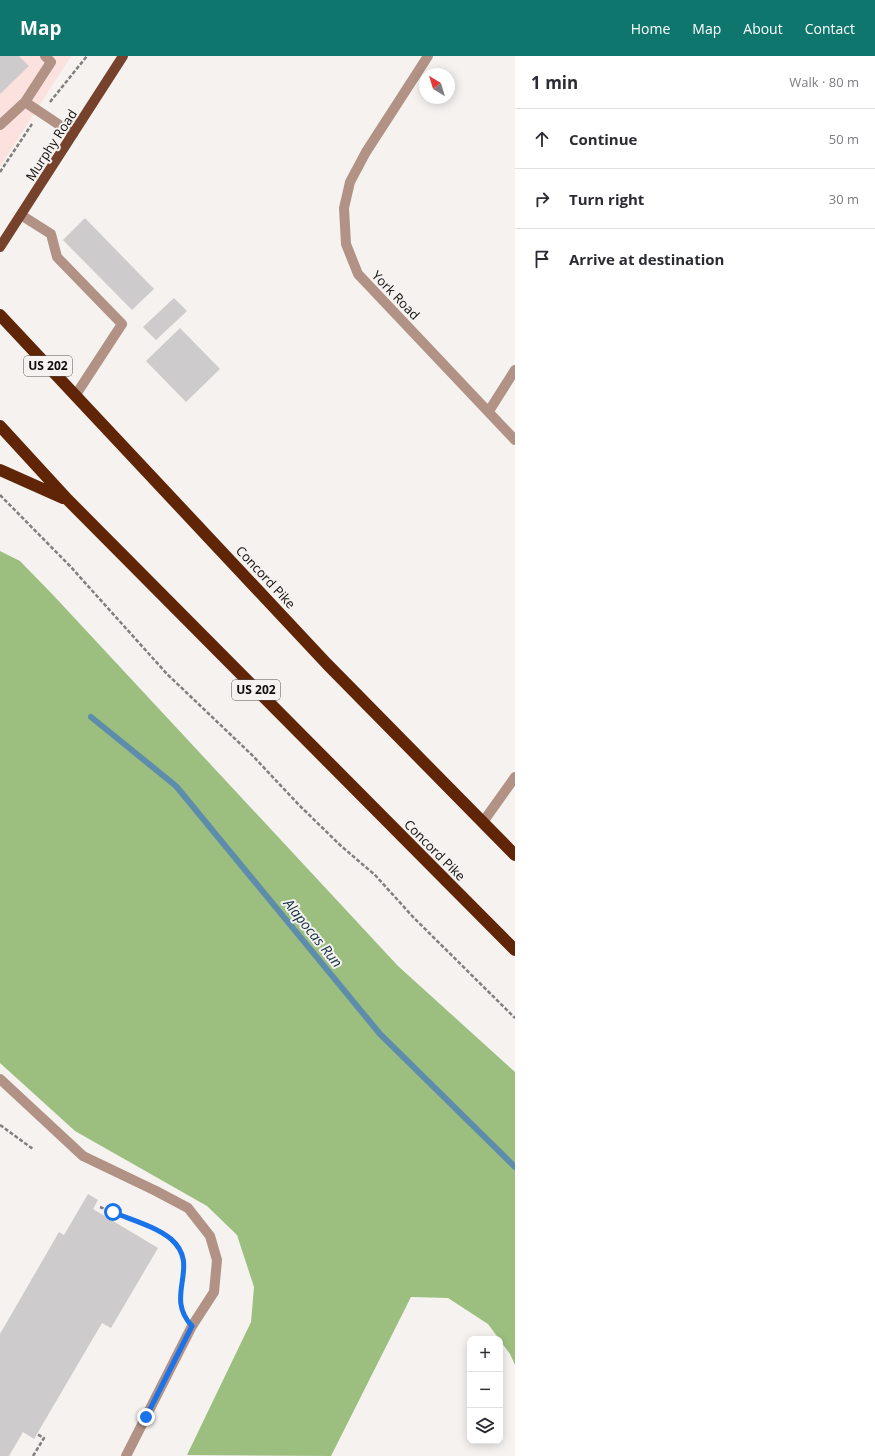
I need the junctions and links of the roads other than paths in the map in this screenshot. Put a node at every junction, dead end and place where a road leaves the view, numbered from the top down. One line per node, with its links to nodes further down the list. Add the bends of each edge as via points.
1 (122, 56): 6 (main road, Murphy Road)
2 (428, 56): 12 (street, York Road, via 366,152 350,182 344,208 346,244 358,274)
3 (48, 59): 4 (street)
4 (25, 102): 5 (street); 6 (street)
5 (0, 125)
6 (73, 134): 7 (main road, Murphy Road)
7 (21, 215): 8 (main road, Murphy Road); 11 (street, via 51,234 57,256 122,324)
8 (0, 247)
9 (0, 315): 11 (highway, Concord Pike / US 202)
10 (515, 370): 12 (street)
11 (75, 396): 18 (highway, Concord Pike / US 202, via 328,664)
12 (489, 411): 14 (street, York Road)
13 (0, 426): 16 (highway, Concord Pike / US 202)
14 (515, 440)
15 (0, 470): 16 (highway)
16 (68, 500): 20 (highway, Concord Pike / US 202)
17 (515, 777): 18 (street)
18 (483, 822): 19 (highway, Concord Pike / US 202)
19 (515, 855)
20 (515, 950)
21 (0, 1079): 22 (street, via 83,1156 188,1208 210,1236 217,1260 214,1292 192,1326)
22 (126, 1456)

